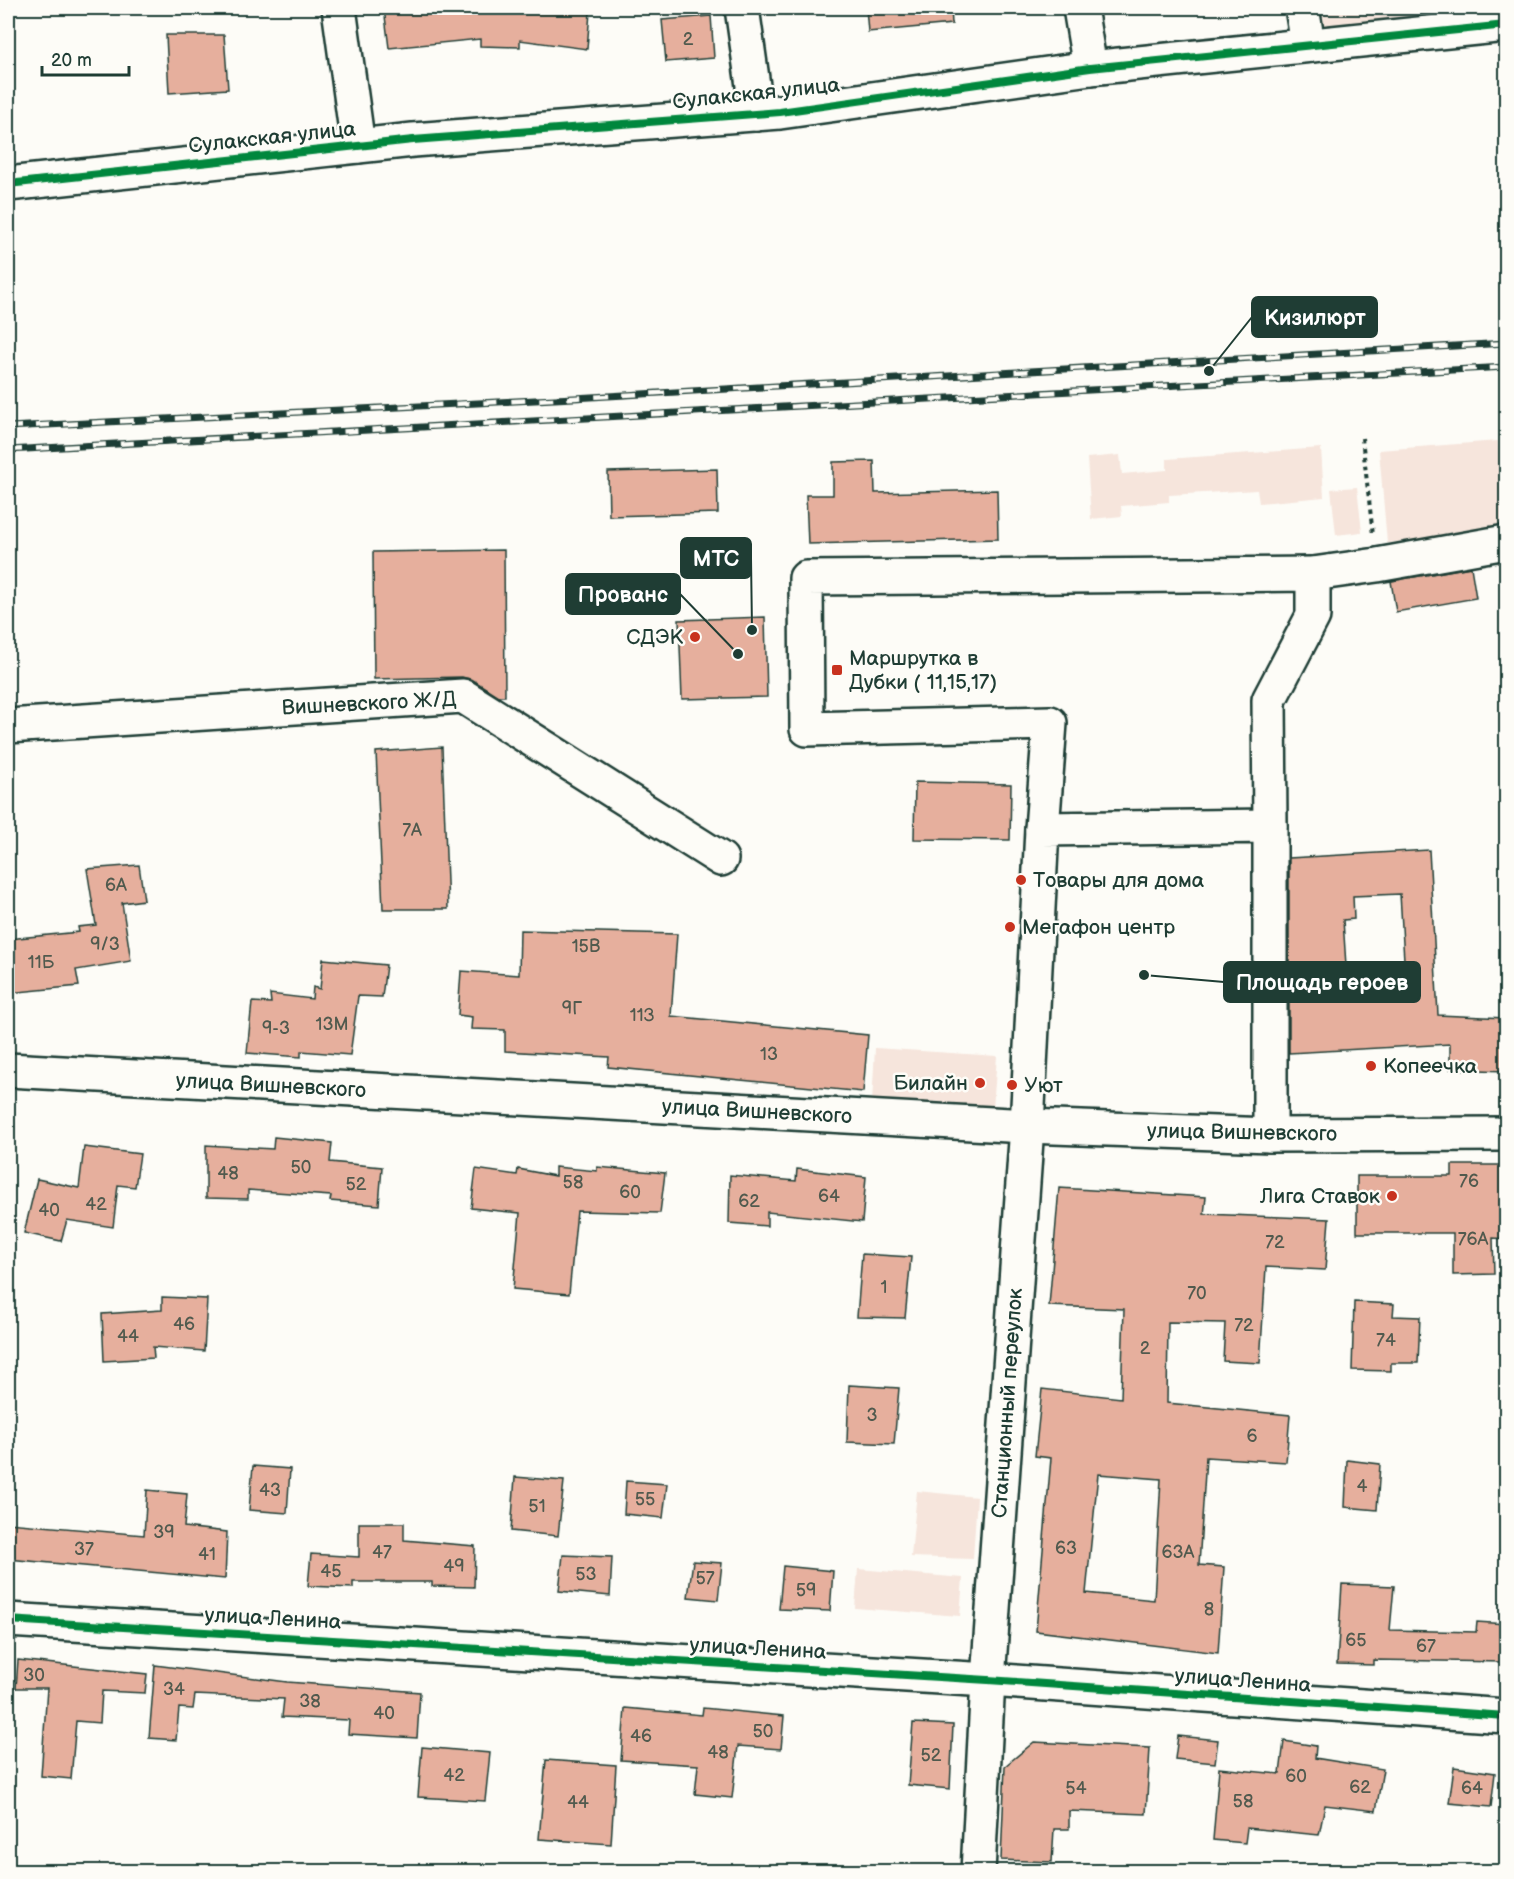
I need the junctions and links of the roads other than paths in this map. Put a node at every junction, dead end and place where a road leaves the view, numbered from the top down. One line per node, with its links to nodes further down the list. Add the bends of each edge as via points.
1 (339, 8): 9 (street)
2 (742, 8): 8 (street)
3 (1080, 8): 7 (street)
4 (1302, 8): 6 (street)
5 (1506, 25): 6 (street, Сулакская улица)
6 (1308, 44): 7 (street, Сулакская улица)
7 (1090, 68): 8 (street, Сулакская улица)
8 (757, 114): 9 (street, Сулакская улица)
9 (358, 146): 10 (street, Сулакская улица)
10 (8, 184)
11 (1506, 542): 12 (street)
12 (1312, 574): 14 (street, via 1313,616 1269,700); 15 (street, Станционный переулок, via 806,578 807,729 1050,723)
13 (8, 726): 16 (street, Вишневского Ж/Д, via 463,696)
14 (1270, 826): 15 (street); 20 (street)
15 (1042, 829): 18 (street, Станционный переулок)
16 (721, 859)
17 (8, 1070): 18 (street, улица Вишневского)
18 (1027, 1126): 20 (street, улица Вишневского); 22 (street, Станционный переулок)
19 (1506, 1134): 20 (street, улица Вишневского)
20 (1270, 1135)
21 (8, 1620): 22 (street, улица Ленина)
22 (988, 1680): 23 (street, улица Ленина); 24 (street, Станционный переулок)
23 (1506, 1716)
24 (978, 1872)

